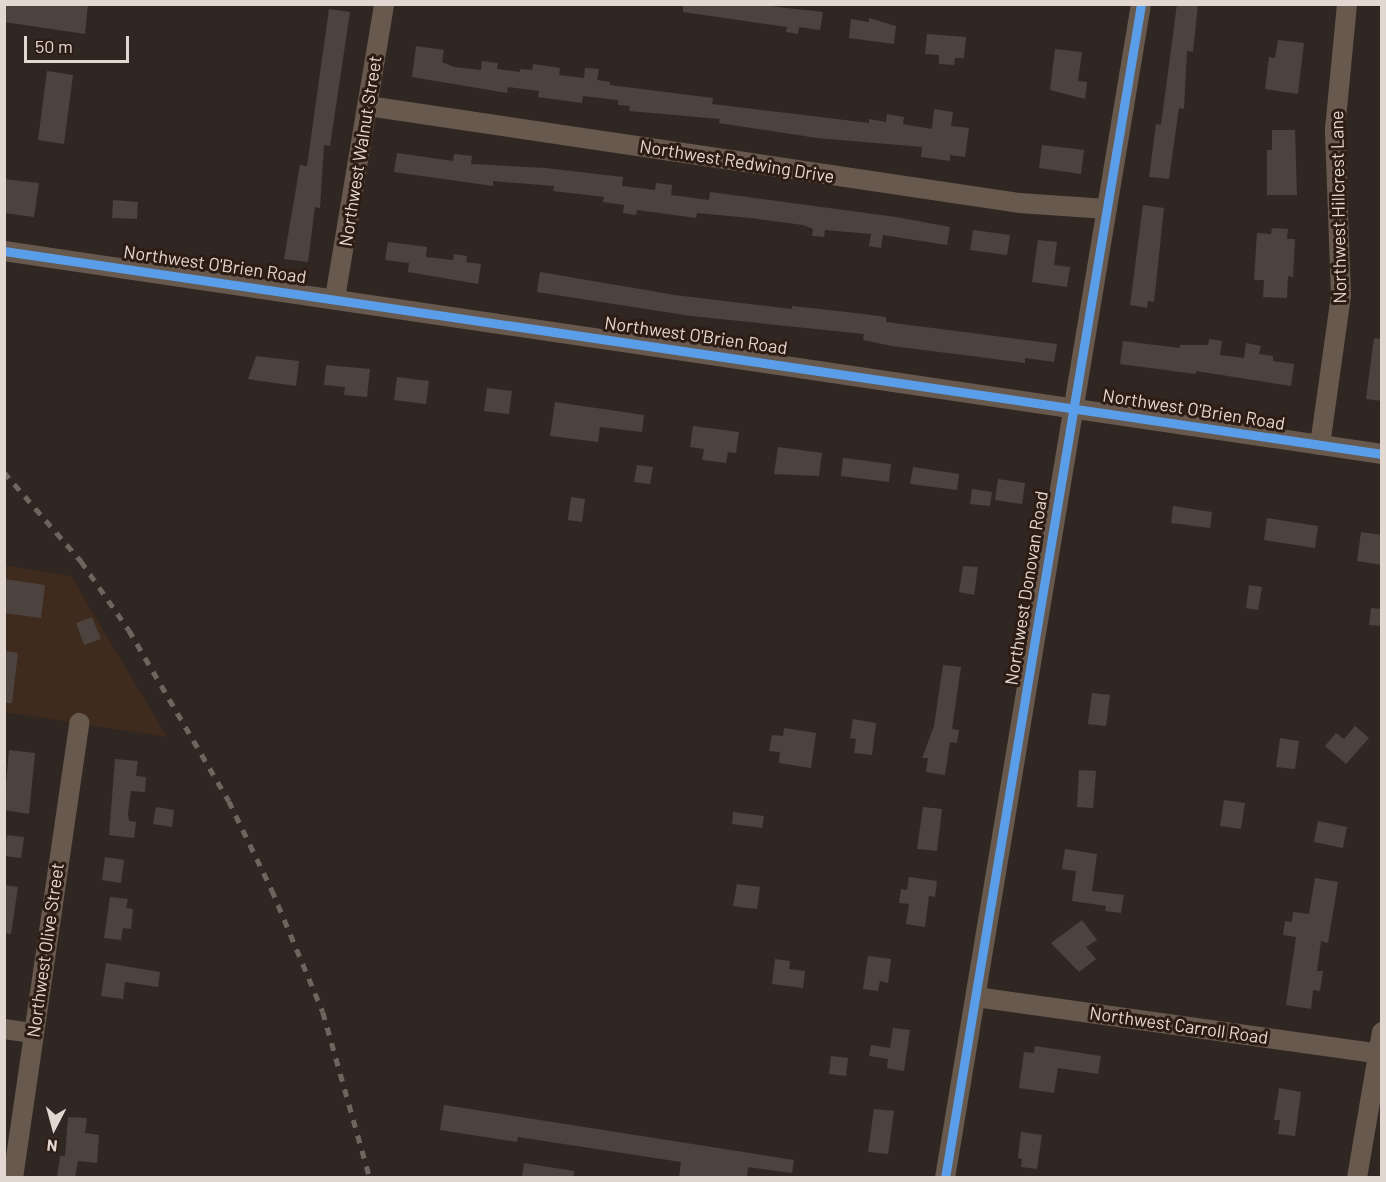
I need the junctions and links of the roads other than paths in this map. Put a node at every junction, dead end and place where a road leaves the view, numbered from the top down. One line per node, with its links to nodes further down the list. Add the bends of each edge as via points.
1 (384, 4): 4 (street, Northwest Walnut Street)
2 (1142, 4): 5 (street, Northwest Donovan Road)
3 (1347, 4): 9 (street, Northwest Hillcrest Lane, via 1335,129 1341,295)
4 (368, 106): 5 (street, Northwest Redwing Drive, via 1018,203); 7 (street, Northwest Walnut Street)
5 (1107, 209): 8 (street, Northwest Donovan Road)
6 (4, 251): 7 (street, Northwest O'Brien Road)
7 (335, 298): 8 (street, Northwest O'Brien Road)
8 (1072, 408): 9 (street, Northwest O'Brien Road); 12 (street, Northwest Donovan Road)
9 (1320, 445): 10 (street, Northwest O'Brien Road)
10 (1382, 454)
11 (79, 723): 15 (street, Northwest Olive Street)
12 (976, 996): 16 (street, Northwest Carroll Road); 18 (street, Northwest Donovan Road)
13 (4, 1029): 15 (street)
14 (1382, 1032): 16 (street)
15 (33, 1034): 17 (street, Northwest Olive Street)
16 (1380, 1054): 19 (street)
17 (13, 1178)
18 (945, 1178)
19 (1357, 1178)

